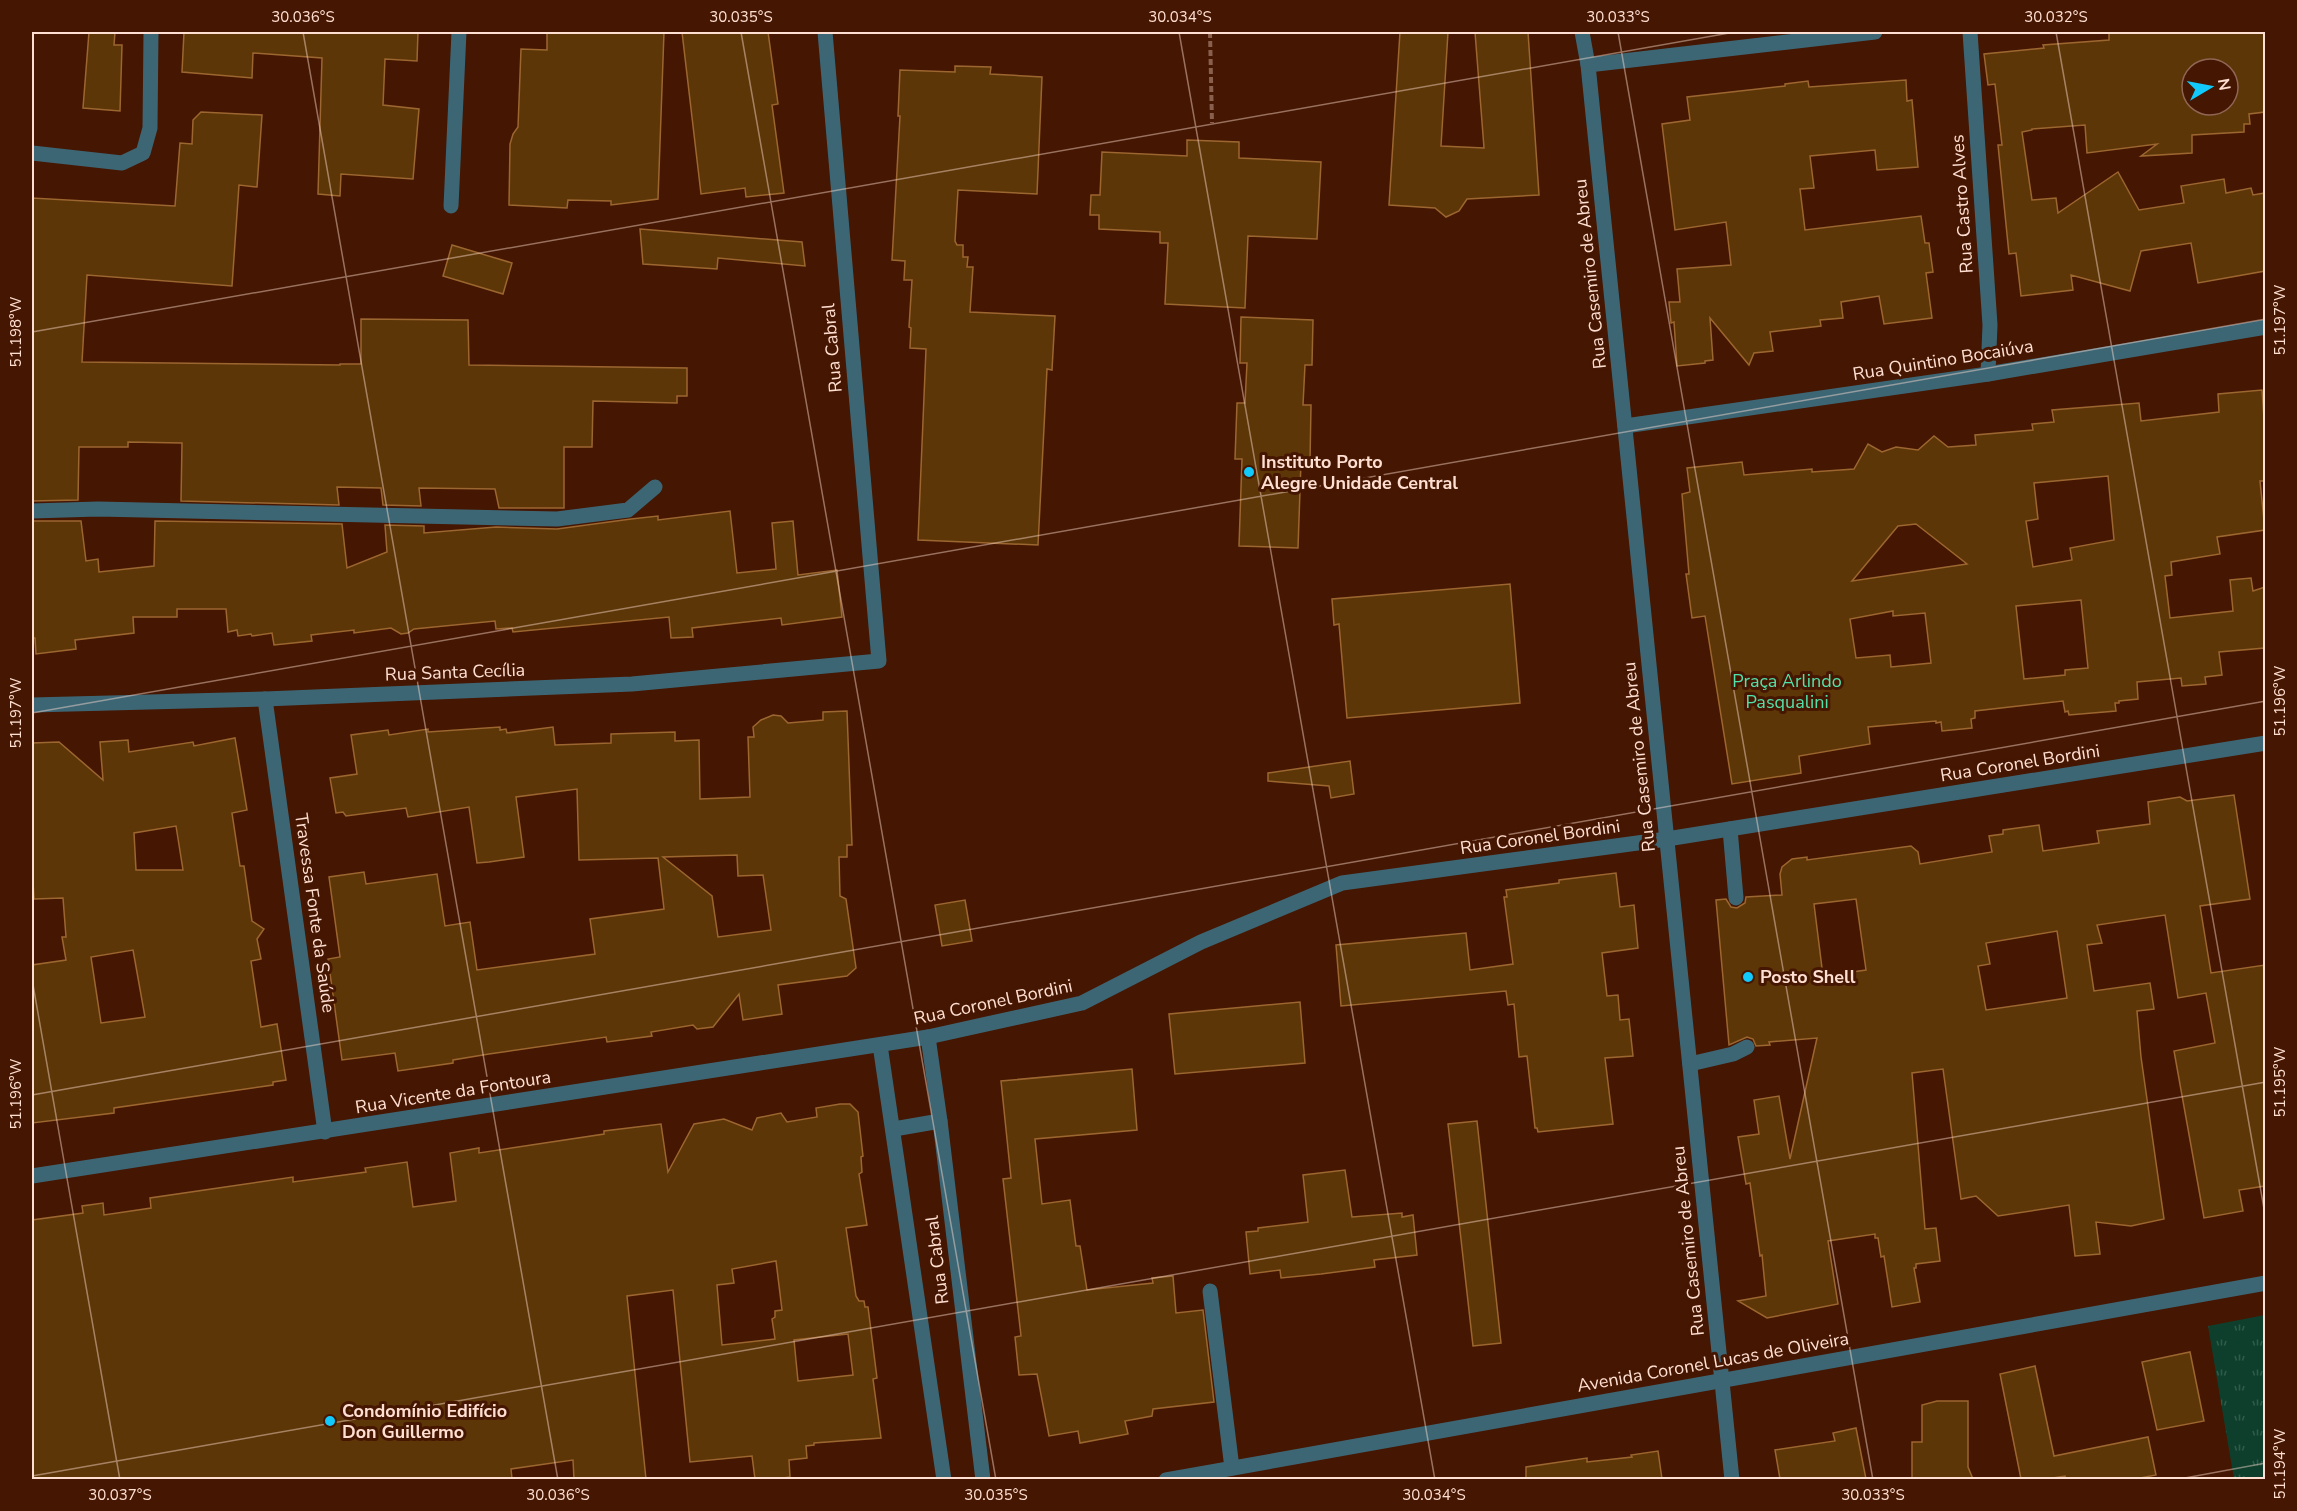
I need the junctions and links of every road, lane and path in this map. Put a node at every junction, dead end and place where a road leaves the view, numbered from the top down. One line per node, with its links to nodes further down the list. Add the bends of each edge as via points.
1 (151, 32): 10 (street, via 150,128 143,153 122,163)
2 (459, 32): 11 (street)
3 (825, 32): 17 (street, Rua Cabral)
4 (1210, 32): 9 (path)
5 (1582, 32): 8 (street, Rua Casemiro de Abreu)
6 (1875, 32): 8 (street)
7 (1970, 32): 13 (street, Rua Castro Alves, via 1990,325)
8 (1588, 65): 14 (street, Rua Casemiro de Abreu)
9 (1212, 123)
10 (32, 153)
11 (451, 206)
12 (2265, 327): 13 (street, Rua Quintino Bocaiúva)
13 (1988, 374): 14 (street, Rua Quintino Bocaiúva)
14 (1625, 426): 22 (street, Rua Casemiro de Abreu)
15 (655, 487): 16 (street, via 628,510 556,519 109,509)
16 (32, 511)
17 (879, 661): 18 (street, Rua Santa Cecília, via 632,684)
18 (265, 699): 19 (street, Rua Santa Cecília); 30 (street, Travessa Fonte da Saúde)
19 (32, 705)
20 (2265, 743): 21 (street, Rua Coronel Bordini)
21 (1730, 829): 22 (street, Rua Coronel Bordini); 23 (street)
22 (1667, 838): 24 (street, Rua Coronel Bordini, via 1342,883 1202,942 1082,1003); 27 (street, Rua Casemiro de Abreu)
23 (1736, 898)
24 (928, 1037): 25 (street, Rua Coronel Bordini); 28 (street, Rua Cabral)
25 (880, 1045): 29 (street, Rua Cabral); 30 (street, Rua Vicente da Fontoura)
26 (1747, 1047): 27 (street)
27 (1690, 1064): 34 (street, Rua Casemiro de Abreu)
28 (940, 1121): 29 (street); 37 (street, Rua Cabral)
29 (894, 1129): 36 (street, Rua Cabral)
30 (325, 1132): 31 (street, Rua Vicente da Fontoura)
31 (32, 1176)
32 (2265, 1283): 34 (street, Avenida Coronel Lucas de Oliveira)
33 (1210, 1291): 35 (street)
34 (1722, 1381): 35 (street, Avenida Coronel Lucas de Oliveira); 39 (street, Rua Casemiro de Abreu)
35 (1232, 1468): 38 (street, Avenida Coronel Lucas de Oliveira)
36 (944, 1479)
37 (983, 1479)
38 (1166, 1479)
39 (1732, 1479)

